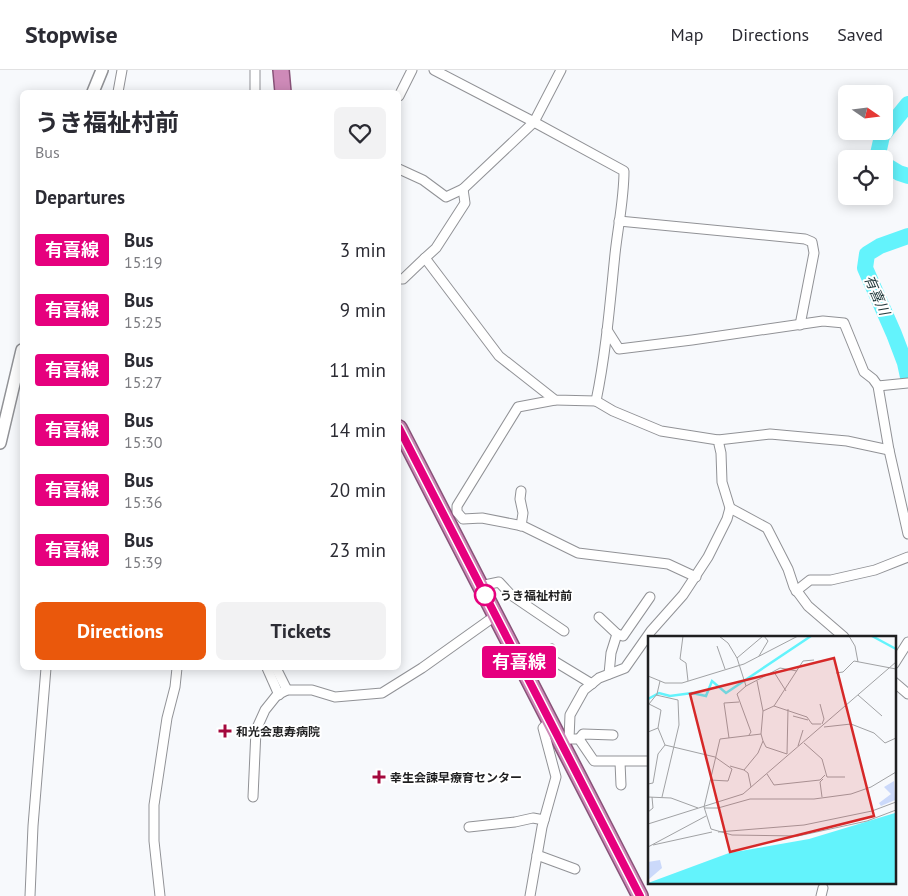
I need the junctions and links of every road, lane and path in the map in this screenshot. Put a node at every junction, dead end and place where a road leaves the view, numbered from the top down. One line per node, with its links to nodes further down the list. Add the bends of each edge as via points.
1 (102, 70): 8 (street)
2 (122, 70): 9 (street)
3 (254, 70): 10 (street)
4 (281, 70): 11 (highway)
5 (412, 70): 12 (street)
6 (434, 70): 13 (street)
7 (561, 70): 13 (street)
8 (95, 90)
9 (118, 90)
10 (255, 90)
11 (282, 90)
12 (401, 92)
13 (534, 122): 15 (street); 16 (street, via 624,171)
14 (401, 170): 15 (street, via 423,180 446,197)
15 (463, 188): 17 (street, via 465,203 436,248)
16 (619, 221): 19 (street, via 812,242 814,253); 20 (street)
17 (425, 258): 18 (street); 24 (street, via 499,356)
18 (401, 279)
19 (800, 325): 20 (street, via 619,349); 23 (street, via 822,321 844,323 864,372)
20 (607, 330): 25 (street)
21 (20, 358): 28 (street)
22 (908, 384): 23 (street)
23 (878, 386): 29 (street)
24 (554, 400): 25 (street); 32 (street, via 518,406 457,506 457,512 463,519 482,518)
25 (596, 401): 27 (street, via 661,431)
26 (401, 432): 36 (highway)
27 (718, 440): 29 (street, via 770,434 847,441); 31 (street, via 722,482)
28 (0, 443)
29 (889, 450): 33 (street)
30 (521, 491): 32 (street)
31 (730, 508): 35 (street); 37 (street, via 767,528)
32 (521, 526): 35 (street, via 578,553 668,564)
33 (908, 534)
34 (908, 557): 37 (street, via 875,570 831,580 810,580)
35 (696, 577): 43 (street)
36 (480, 586): 39 (highway); 41 (street, via 499,582 511,595)
37 (796, 591): 45 (street, via 808,606)
38 (650, 597): 42 (street, via 623,636)
39 (495, 616): 48 (highway); 58 (street, via 382,693 335,697 312,690)
40 (599, 617): 42 (street)
41 (564, 631)
42 (617, 634): 55 (street, via 611,653)
43 (648, 636)
44 (648, 636): 55 (street, via 625,668)
45 (843, 636)
46 (908, 642): 50 (street)
47 (552, 647): 49 (lane)
48 (513, 650): 49 (street); 61 (highway)
49 (539, 656): 56 (street, via 554,661)
50 (896, 661)
51 (46, 670): 73 (street)
52 (177, 670): 74 (street, via 154,805)
53 (268, 670): 59 (street)
54 (277, 670): 58 (street)
55 (610, 674): 56 (street)
56 (592, 684): 64 (street, via 584,690 570,715)
57 (896, 684): 60 (street)
58 (287, 690): 59 (street)
59 (279, 694): 68 (street, via 265,710 256,730)
60 (908, 694)
61 (549, 722): 64 (highway); 69 (street, via 543,728 556,778)
62 (614, 736): 63 (street, via 583,734)
63 (579, 739): 64 (street); 66 (street, via 594,761)
64 (565, 741): 76 (highway)
65 (648, 760): 66 (street)
66 (620, 762): 67 (street)
67 (621, 785)
68 (253, 797)
69 (544, 820): 70 (street, via 533,818); 71 (street)
70 (469, 827)
71 (538, 855): 72 (street); 75 (street)
72 (575, 869)
73 (30, 896)
74 (160, 896)
75 (530, 896)
76 (640, 896)

